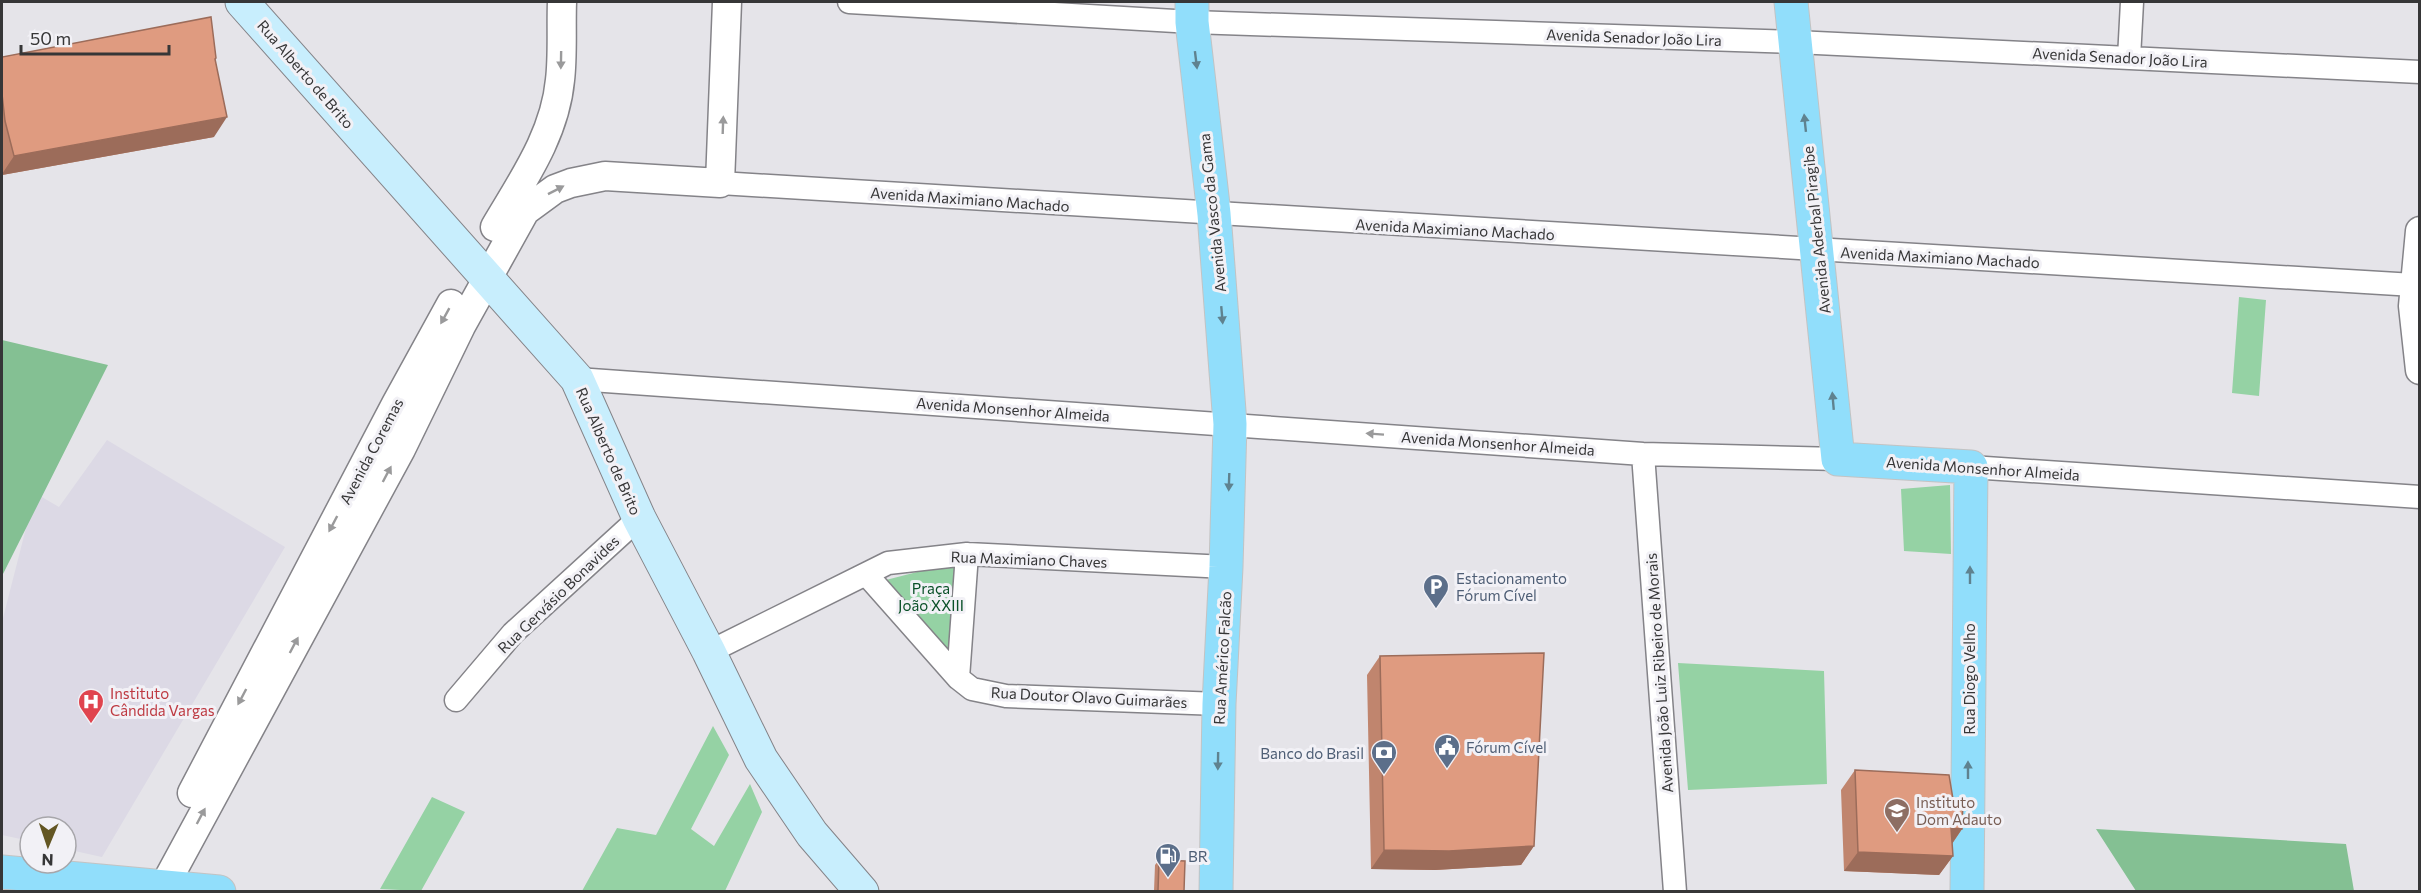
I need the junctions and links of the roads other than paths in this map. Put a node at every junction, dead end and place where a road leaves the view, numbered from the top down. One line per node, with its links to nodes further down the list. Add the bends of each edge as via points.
1 (242, 2): 16 (main road, Rua Alberto de Brito)
2 (562, 2): 16 (street, Avenida Coremas, one-way to 16, via 560,80 554,111 545,139)
3 (727, 2): 11 (street, one-way to 3)
4 (849, 2): 7 (street, Avenida Senador João Lira)
5 (1791, 2): 8 (main road, Avenida Aderbal Piragibe)
6 (2132, 2): 9 (street)
7 (1192, 12): 8 (street, Avenida Senador João Lira); 12 (main road, Avenida Vasco da Gama, one-way to 12)
8 (1796, 42): 9 (street, Avenida Senador João Lira); 15 (main road, Avenida Aderbal Piragibe, one-way to 8)
9 (2128, 58): 10 (street, Avenida Senador João Lira)
10 (2420, 72)
11 (720, 183): 12 (street, Avenida Maximiano Machado); 13 (street, Avenida Maximiano Machado, one-way to 11, via 525,211 538,200 578,181 618,176)
12 (1214, 214): 15 (street, Avenida Maximiano Machado); 20 (main road, Avenida Vasco da Gama, one-way to 20)
13 (514, 229): 16 (street, Avenida Coremas)
14 (2420, 231): 17 (street)
15 (1818, 250): 17 (street, Avenida Maximiano Machado); 22 (main road, Avenida Aderbal Piragibe, one-way to 15)
16 (480, 272): 19 (main road, Rua Alberto de Brito); 34 (street, Avenida Coremas, via 395,459)
17 (2414, 285): 18 (street, via 2413,327)
18 (2420, 370)
19 (577, 379): 20 (street, Avenida Monsenhor Almeida); 25 (main road, Rua Alberto de Brito)
20 (1230, 424): 21 (street, Avenida Monsenhor Almeida, one-way to 20); 27 (main road, Rua Américo Falcão, one-way to 27)
21 (1643, 454): 22 (street, Avenida Monsenhor Almeida); 38 (street, Avenida João Luiz Ribeiro de Morais)
22 (1838, 459): 23 (main road, Avenida Monsenhor Almeida)
23 (1971, 467): 24 (street, Avenida Monsenhor Almeida); 39 (main road, Rua Diogo Velho, one-way to 23)
24 (2420, 496)
25 (639, 518): 29 (main road, Rua Alberto de Brito); 31 (street, Rua Gervásio Bonavides, via 513,633)
26 (967, 554): 27 (street, Rua Maximiano Chaves); 28 (street, Rua Maximiano Chaves, via 888,563); 30 (street)
27 (1226, 567): 32 (main road, Rua Américo Falcão)
28 (866, 574): 29 (street, Rua Maximiano Chaves); 30 (street, Rua Doutor Olavo Guimarães)
29 (709, 652): 36 (main road, Rua Alberto de Brito, via 761,759 785,798)
30 (958, 678): 32 (street, Rua Doutor Olavo Guimarães, via 972,689 1006,696)
31 (456, 700)
32 (1219, 704): 37 (main road, Rua Américo Falcão, one-way to 37)
33 (2, 872): 34 (main road)
34 (153, 888): 35 (main road)
35 (219, 891)
36 (862, 891)
37 (1216, 891)
38 (1675, 891)
39 (1967, 891)

